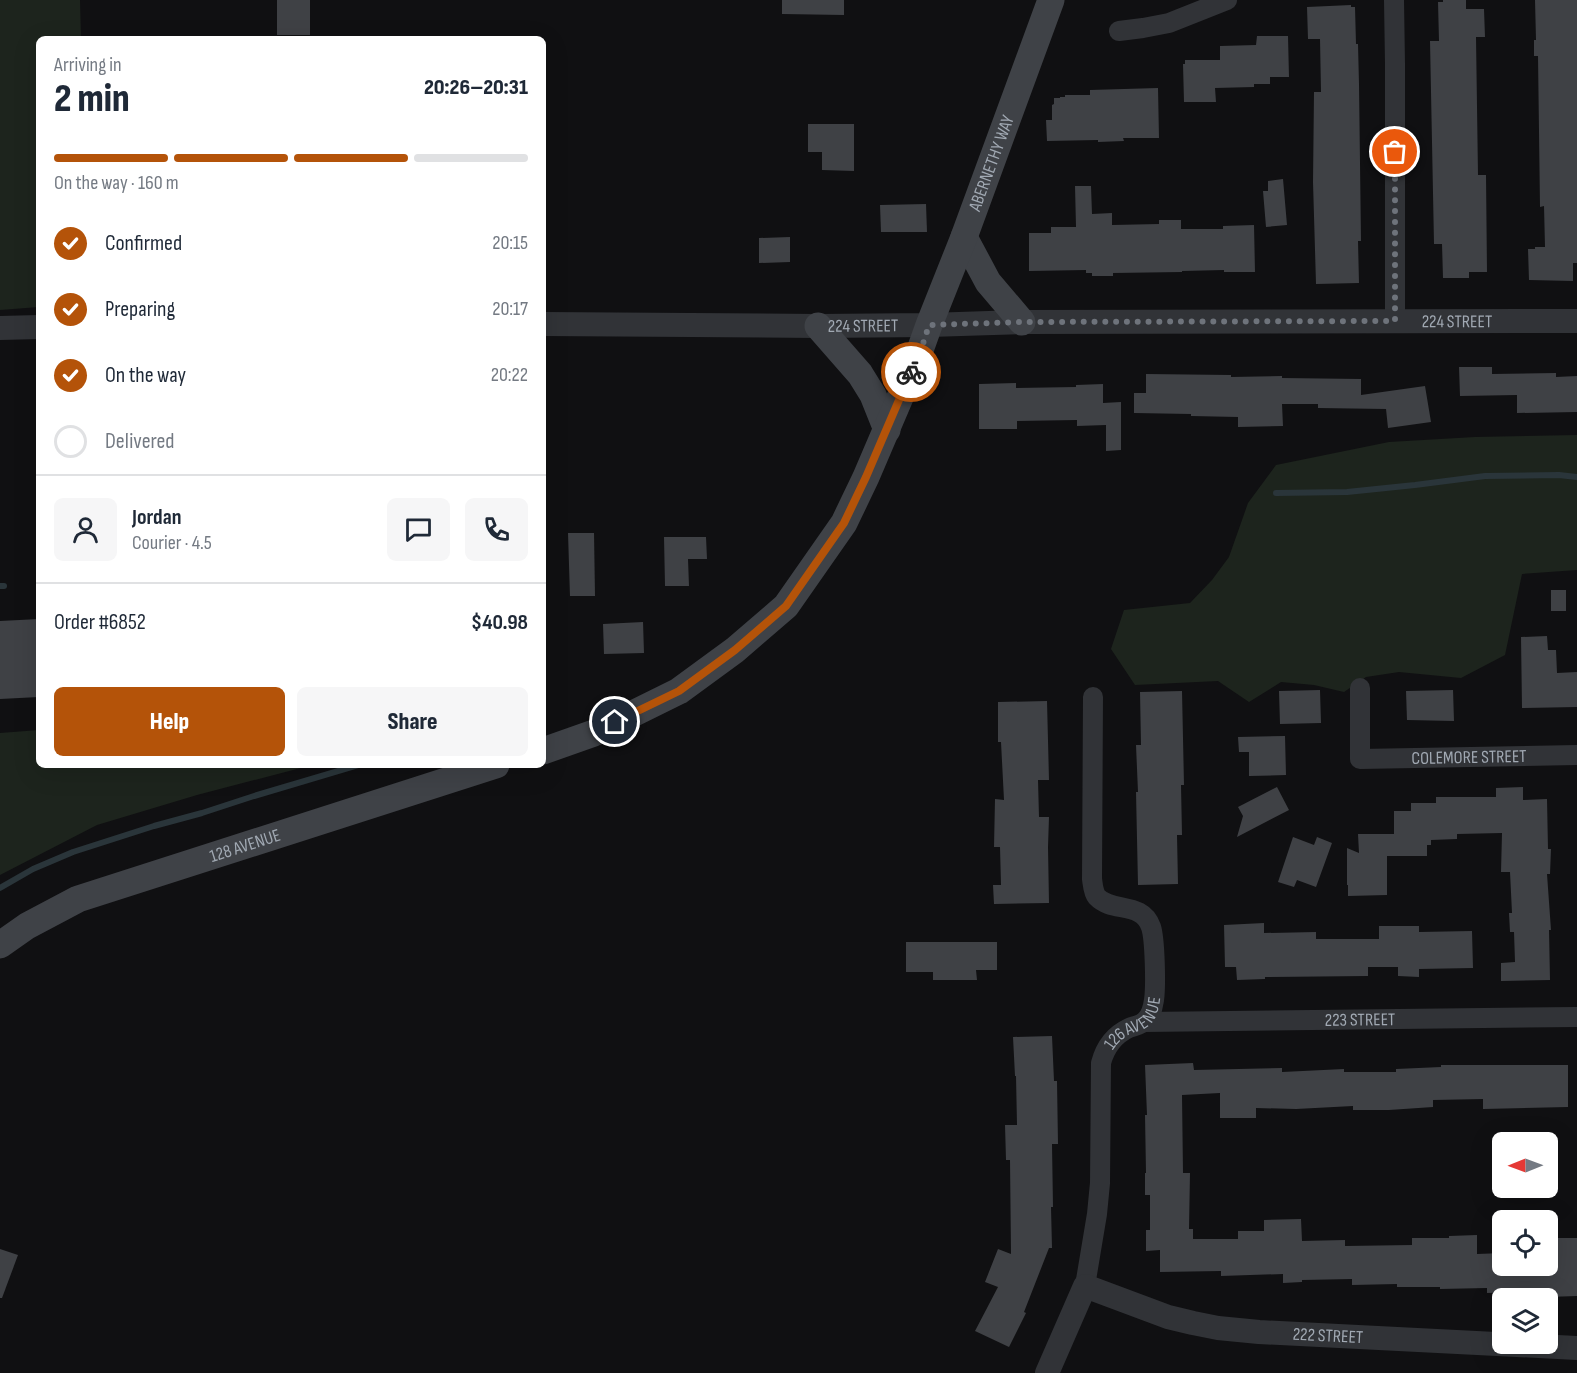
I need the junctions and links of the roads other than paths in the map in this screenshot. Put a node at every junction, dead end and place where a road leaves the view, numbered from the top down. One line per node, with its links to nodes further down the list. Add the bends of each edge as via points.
1 (1051, 0): 5 (main road, ABERNETHY WAY)
2 (1227, 0): 4 (street, via 1169,23)
3 (1394, 0): 6 (street)
4 (1119, 31)
5 (964, 237): 8 (main road, via 988,282); 10 (main road, ABERNETHY WAY)
6 (1395, 321): 7 (street, 224 STREET); 8 (street, 224 STREET)
7 (1577, 321)
8 (1022, 322): 10 (street, 224 STREET)
9 (546, 324): 11 (street, 224 STREET)
10 (929, 325): 11 (street, 224 STREET); 14 (main road)
11 (818, 326): 14 (main road, via 860,374)
12 (36, 327): 13 (street)
13 (2, 328)
14 (887, 430): 17 (main road, via 844,523 786,606 679,691 594,733)
15 (1360, 688): 18 (street, COLEMORE STREET, via 1360,759)
16 (1093, 697): 22 (street, 126 AVENUE, via 1092,879 1098,897 1141,913 1152,929 1154,1000)
17 (546, 750)
18 (1577, 755)
19 (486, 768): 20 (main road, 128 AVENUE, via 78,899)
20 (0, 945)
21 (1577, 1017): 22 (street, 223 STREET)
22 (1144, 1022): 23 (street, 126 AVENUE, via 1116,1037 1101,1063 1100,1183)
23 (1085, 1286): 24 (street, 222 STREET, via 1168,1317 1218,1328); 25 (street, 126 AVENUE)
24 (1577, 1348)
25 (1047, 1373)

